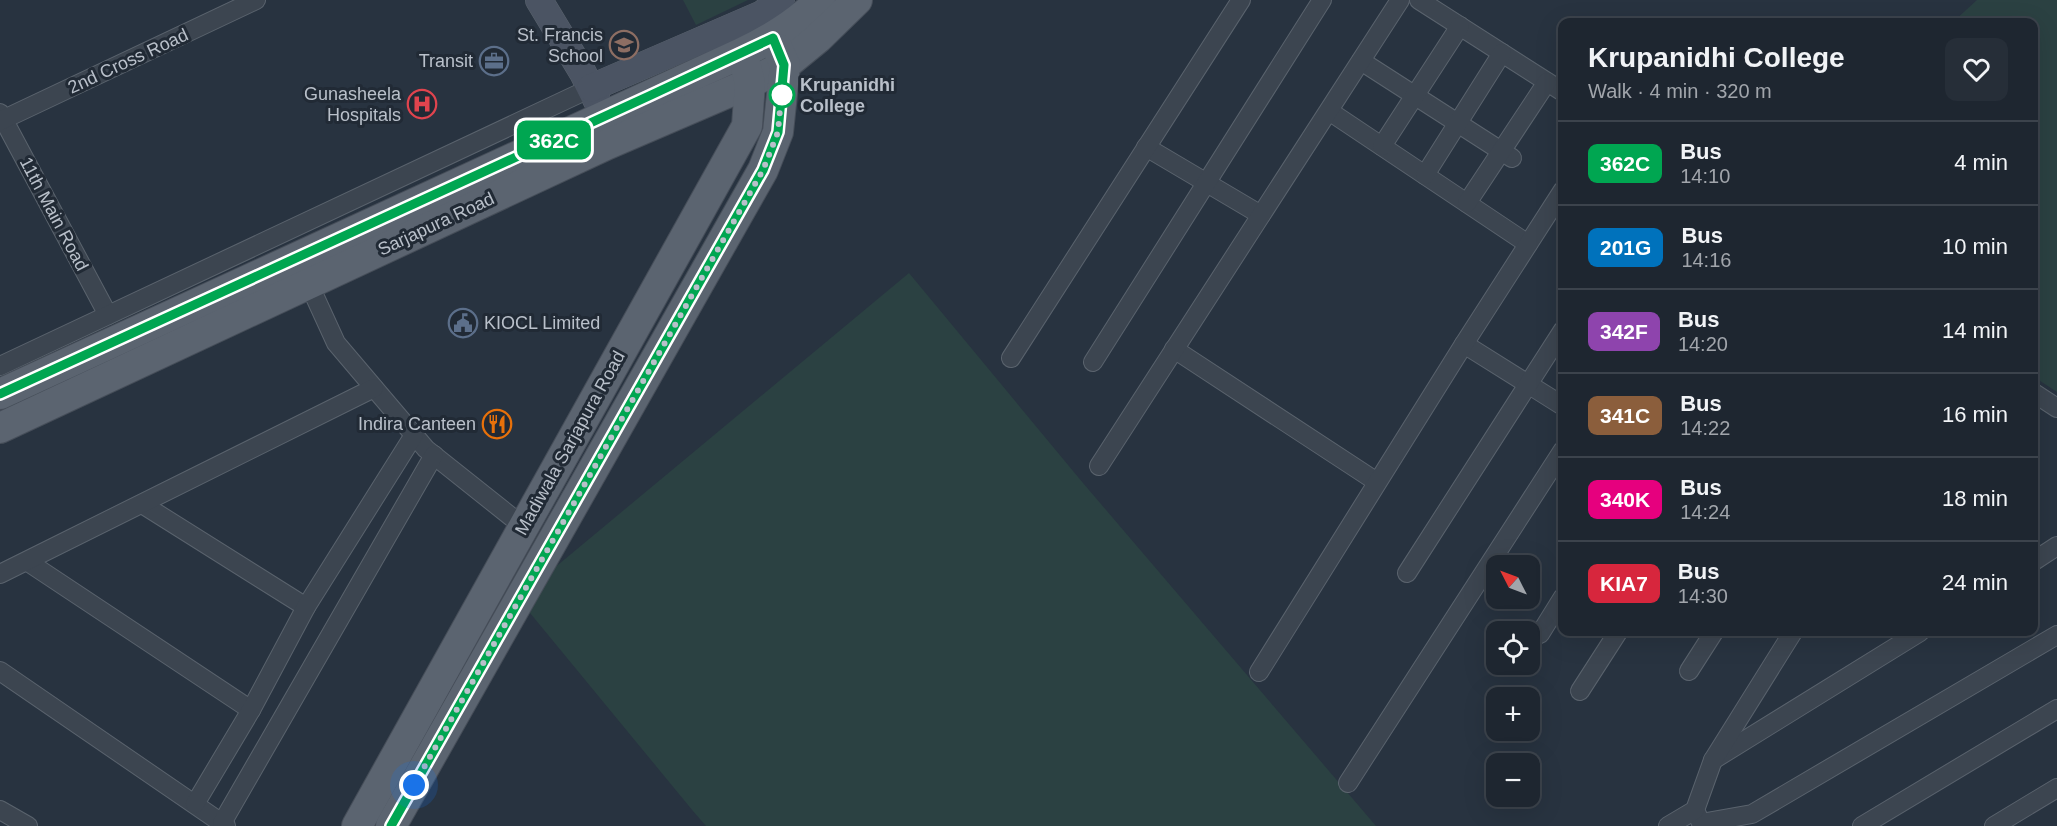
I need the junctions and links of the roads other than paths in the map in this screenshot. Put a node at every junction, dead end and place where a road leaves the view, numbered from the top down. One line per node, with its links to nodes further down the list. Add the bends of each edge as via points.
1 (256, 0): 23 (street, 2nd Cross Road)
2 (539, 0): 18 (street)
3 (781, 0): 18 (street, via 762,14)
4 (820, 0): 11 (main road, Sarjapura Road)
5 (857, 0): 15 (main road, Sarjapura Road)
6 (1241, 0): 26 (street)
7 (1322, 0): 29 (street)
8 (1400, 0): 14 (street)
9 (1419, 0): 10 (street)
10 (1460, 26): 13 (street); 20 (street)
11 (773, 38): 12 (main road, Sarjapura Road); 15 (main road)
12 (742, 52): 17 (main road, Madiwala Sarjapura Road); 22 (main road, Sarjapura Road)
13 (1502, 53): 16 (street); 24 (street)
14 (1361, 61): 20 (street); 21 (street)
15 (784, 65): 17 (main road, Sarjapura Road); 86 (main road, Madiwala Sarjapura Road, via 778,132 763,170)
16 (1547, 82): 19 (street); 27 (street)
17 (750, 83): 35 (main road, Sarjapura Road, via 608,144); 57 (main road, Madiwala Sarjapura Road, via 747,126)
18 (591, 88): 22 (street); 37 (street)
19 (1558, 89)
20 (1415, 96): 24 (street); 25 (street)
21 (1329, 111): 25 (street); 32 (street)
22 (604, 117): 34 (main road, Sarjapura Road)
23 (1, 118): 37 (street, 11th Main Road)
24 (1458, 123): 27 (street); 28 (street)
25 (1382, 146): 28 (street)
26 (1146, 147): 29 (street); 41 (street)
27 (1507, 155): 31 (street)
28 (1425, 175): 31 (street)
29 (1206, 183): 32 (street); 42 (street)
30 (1558, 198): 33 (street)
31 (1467, 203): 33 (street)
32 (1262, 215): 40 (street)
33 (1528, 244): 39 (street)
34 (262, 274): 36 (main road); 46 (main road, Sarjapura Road)
35 (309, 284): 36 (main road, Sarjapura Road); 45 (street, via 336,343)
36 (275, 301): 50 (main road, Sarjapura Road)
37 (108, 315): 43 (street)
38 (1558, 338): 44 (street)
39 (1464, 344): 44 (street); 55 (street)
40 (1174, 349): 54 (street); 55 (street)
41 (1011, 358)
42 (1093, 362)
43 (0, 366)
44 (1529, 384): 48 (street); 61 (street)
45 (374, 388): 51 (street); 56 (street)
46 (0, 394)
47 (2038, 396): 49 (street)
48 (1558, 402)
49 (2057, 408)
50 (0, 428)
51 (414, 435): 52 (street); 64 (street)
52 (434, 455): 57 (street); 83 (street)
53 (1558, 458): 78 (street)
54 (1099, 466)
55 (1377, 483): 73 (street)
56 (142, 504): 60 (street); 64 (street)
57 (524, 527): 85 (main road, Madiwala Sarjapura Road)
58 (2057, 546): 59 (street)
59 (2038, 558)
60 (28, 562): 62 (street); 76 (street)
61 (1407, 573)
62 (0, 574)
63 (1558, 605): 65 (street)
64 (306, 608): 76 (street)
65 (1540, 634)
66 (2057, 634): 82 (street, via 1752,814)
67 (1615, 636): 74 (street)
68 (1711, 636): 72 (street)
69 (1790, 636): 77 (street)
70 (1914, 636): 77 (street)
71 (0, 671): 80 (street)
72 (1689, 671)
73 (1259, 672)
74 (1580, 691)
75 (2057, 709): 88 (street)
76 (251, 710): 80 (street)
77 (1713, 760): 82 (street)
78 (1348, 783)
79 (2057, 788): 89 (street)
80 (195, 804): 83 (street)
81 (0, 810): 84 (street)
82 (1700, 820): 87 (street)
83 (224, 825)
84 (28, 826)
85 (357, 826)
86 (391, 826)
87 (1668, 826)
88 (1862, 826)
89 (1994, 826)

